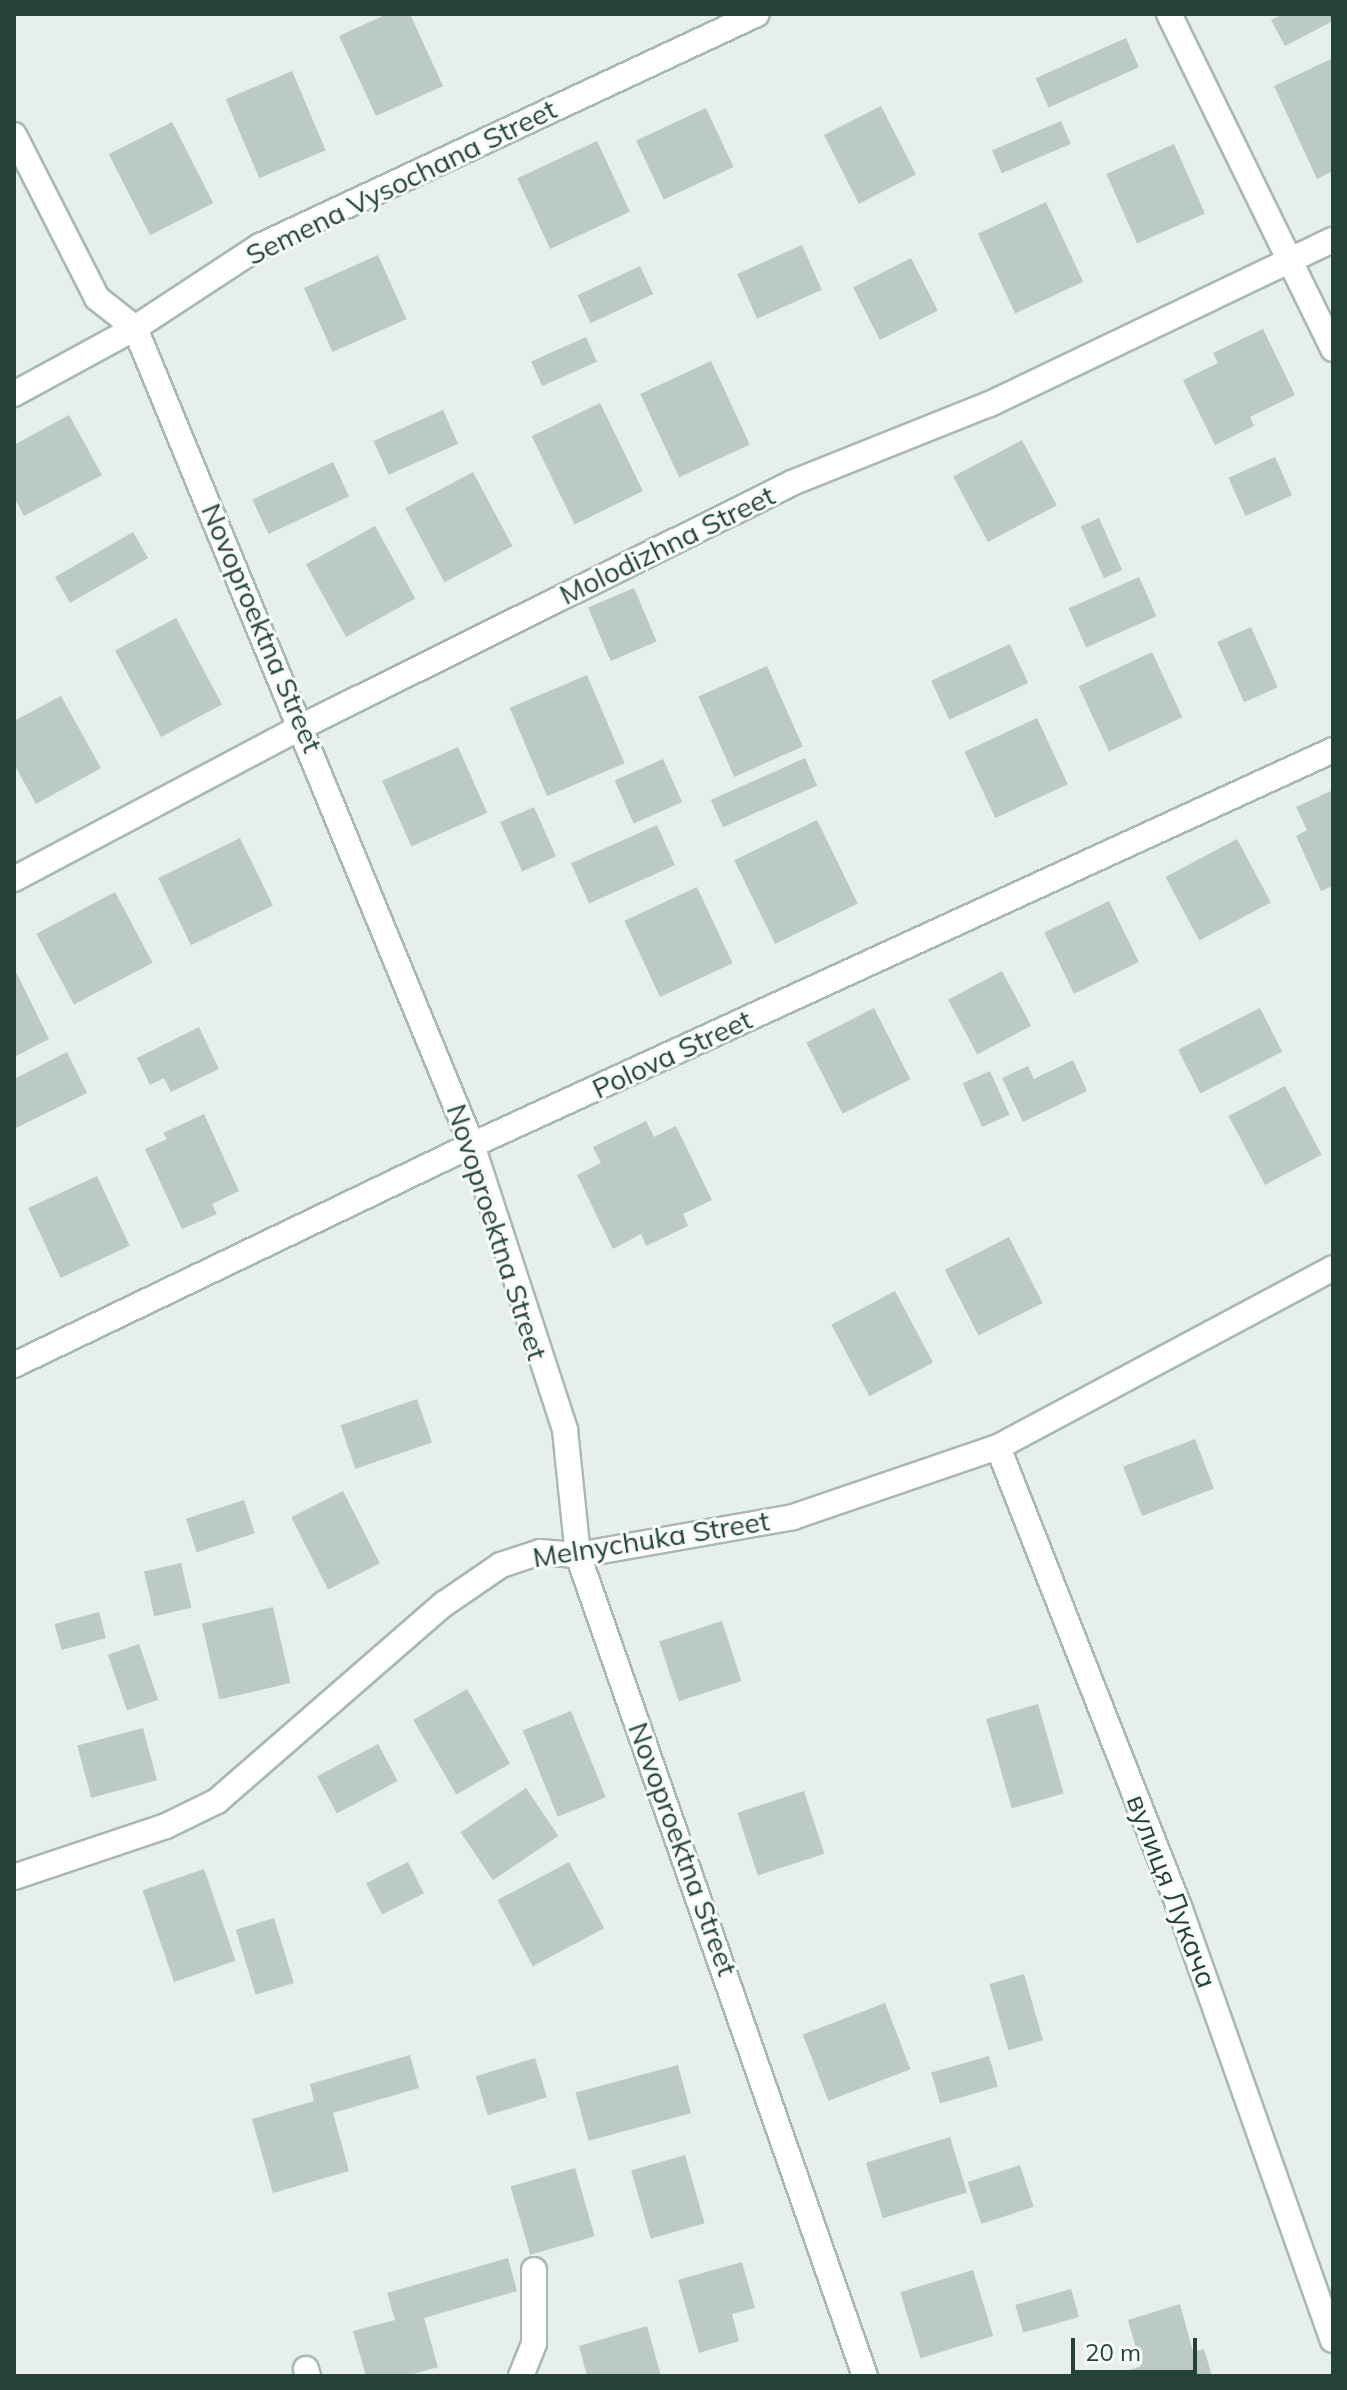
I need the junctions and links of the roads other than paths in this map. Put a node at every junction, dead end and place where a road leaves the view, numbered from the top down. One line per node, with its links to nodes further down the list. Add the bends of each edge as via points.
1 (757, 14): 6 (street, Semena Vysochana Street, via 260,246)
2 (1169, 14): 5 (street)
3 (14, 135): 6 (street, Novoproektna Street, via 97,298)
4 (1333, 240): 5 (street, Molodizhna Street)
5 (1290, 258): 7 (street); 9 (street, Molodizhna Street, via 990,404 792,483)
6 (135, 328): 8 (street, Semena Vysochana Street); 9 (street, Novoproektna Street)
7 (1333, 349)
8 (14, 394)
9 (303, 726): 11 (street, Molodizhna Street); 12 (street, Novoproektna Street)
10 (1333, 750): 12 (street, Polova Street)
11 (14, 879)
12 (472, 1145): 14 (street, Polova Street); 16 (street, Novoproektna Street, via 565,1430)
13 (1333, 1268): 15 (street, Melnychuka Street)
14 (14, 1365)
15 (998, 1447): 16 (street, Melnychuka Street, via 793,1517); 19 (street, вулиця Лукача, via 1180,1909)
16 (578, 1555): 17 (street, Melnychuka Street, via 540,1552 501,1565 444,1604 217,1801 166,1826); 21 (street, Novoproektna Street)
17 (14, 1877)
18 (534, 2270): 20 (street, via 534,2343)
19 (1333, 2340)
20 (521, 2376)
21 (865, 2376)

